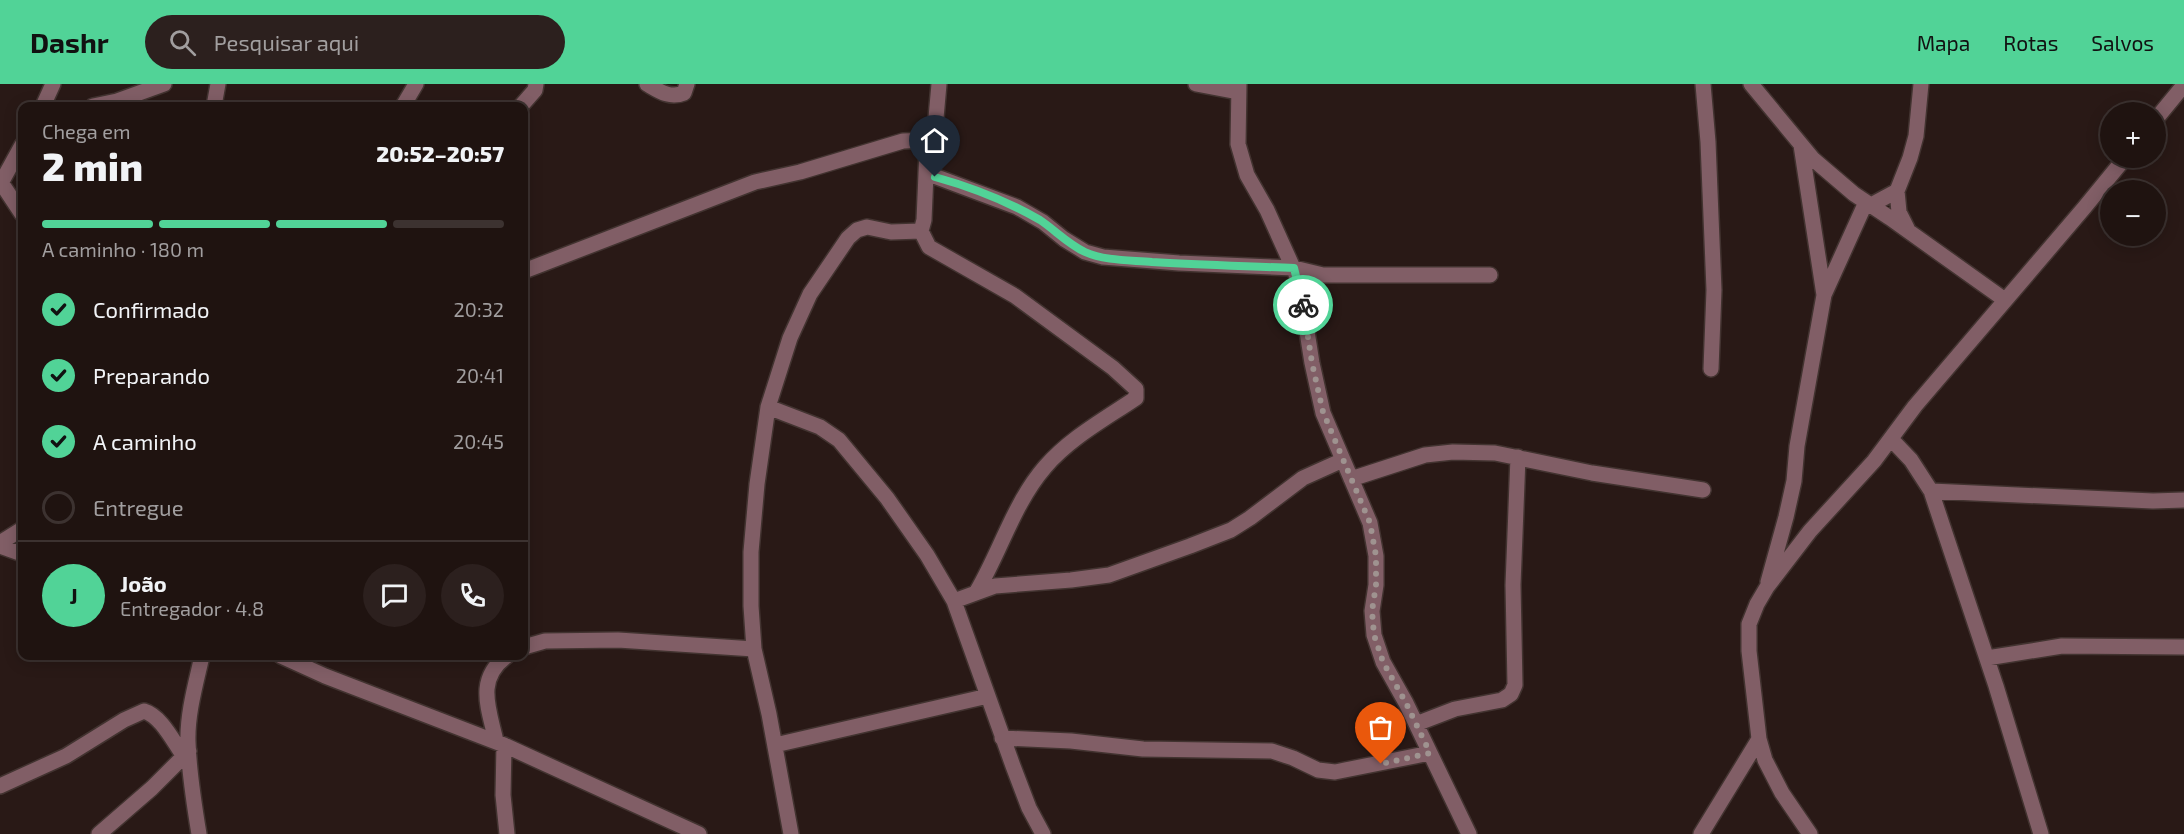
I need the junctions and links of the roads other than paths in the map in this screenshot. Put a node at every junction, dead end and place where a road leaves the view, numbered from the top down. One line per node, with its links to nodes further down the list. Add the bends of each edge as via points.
1 (53, 84): 16 (street)
2 (164, 84): 17 (street)
3 (218, 84): 18 (street)
4 (416, 84): 19 (street)
5 (536, 84): 20 (street)
6 (647, 84): 7 (street, via 671,95 684,93)
7 (687, 84)
8 (934, 84): 9 (street)
9 (939, 84): 22 (street, via 936,118)
10 (1197, 84): 15 (street)
11 (1702, 84): 38 (street, via 1714,290)
12 (1751, 84): 23 (street)
13 (1921, 84): 28 (street, via 1916,136)
14 (2184, 85): 21 (street)
15 (1239, 88): 33 (street, via 1238,144 1247,175)
16 (45, 102)
17 (109, 102)
18 (215, 102)
19 (406, 102)
20 (524, 102)
21 (2166, 107)
22 (929, 140): 26 (street); 34 (street, via 903,141 755,182)
23 (1801, 145): 29 (street); 36 (street)
24 (18, 152): 27 (street)
25 (2117, 168): 37 (street)
26 (926, 173): 31 (street); 33 (street, via 1017,207 1078,248 1094,254 1123,260)
27 (0, 183): 30 (street)
28 (1897, 191): 29 (street); 32 (street, via 1899,212)
29 (1868, 203): 32 (street); 36 (street)
30 (18, 208)
31 (921, 231): 39 (street, via 891,232 867,227 848,238 810,294 790,338); 51 (street, via 929,247 1015,296 1113,368 1137,394 1067,445 1045,467 1023,499)
32 (1908, 231): 37 (street)
33 (1294, 268): 35 (street, via 1323,275); 42 (street, via 1323,412)
34 (528, 269)
35 (1490, 275)
36 (1824, 295): 50 (street, via 1794,481)
37 (2005, 300): 40 (street)
38 (1711, 369)
39 (768, 407): 52 (street, via 820,427 839,440 887,498); 55 (street, via 751,552)
40 (1891, 439): 45 (street); 50 (street, via 1810,531)
41 (1518, 457): 43 (street, via 1453,452 1425,455); 44 (street); 61 (street, via 1513,585 1515,685 1502,700 1455,709)
42 (1343, 460): 43 (street); 51 (street, via 1303,478 1231,530 1179,550 1109,575)
43 (1351, 479): 61 (street, via 1370,523 1376,556 1374,635 1383,662)
44 (1703, 490)
45 (1931, 490): 46 (street); 56 (street)
46 (2184, 500)
47 (18, 532): 48 (street)
48 (0, 545): 49 (street)
49 (18, 552)
50 (1767, 587): 63 (street, via 1749,624)
51 (977, 591): 52 (street)
52 (954, 601): 60 (street)
53 (528, 646): 55 (street, via 545,641 618,640)
54 (2184, 647): 56 (street, via 2062,646)
55 (754, 649): 65 (street)
56 (1987, 658): 78 (street)
57 (201, 660): 66 (street)
58 (290, 660): 64 (street)
59 (502, 660): 64 (street, via 486,684)
60 (988, 696): 62 (street); 65 (street)
61 (1416, 724): 67 (street)
62 (1002, 738): 67 (street, via 1143,749 1272,751 1318,770 1335,772); 74 (street)
63 (1759, 739): 76 (street); 77 (street, via 1782,793)
64 (500, 743): 71 (street); 72 (street)
65 (775, 745): 73 (street)
66 (186, 753): 68 (street, via 144,711 66,756); 69 (street); 70 (street)
67 (1430, 753): 75 (street)
68 (0, 786)
69 (99, 834)
70 (199, 834)
71 (507, 834)
72 (699, 834)
73 (791, 834)
74 (1043, 834)
75 (1469, 834)
76 (1701, 834)
77 (1810, 834)
78 (2041, 834)

